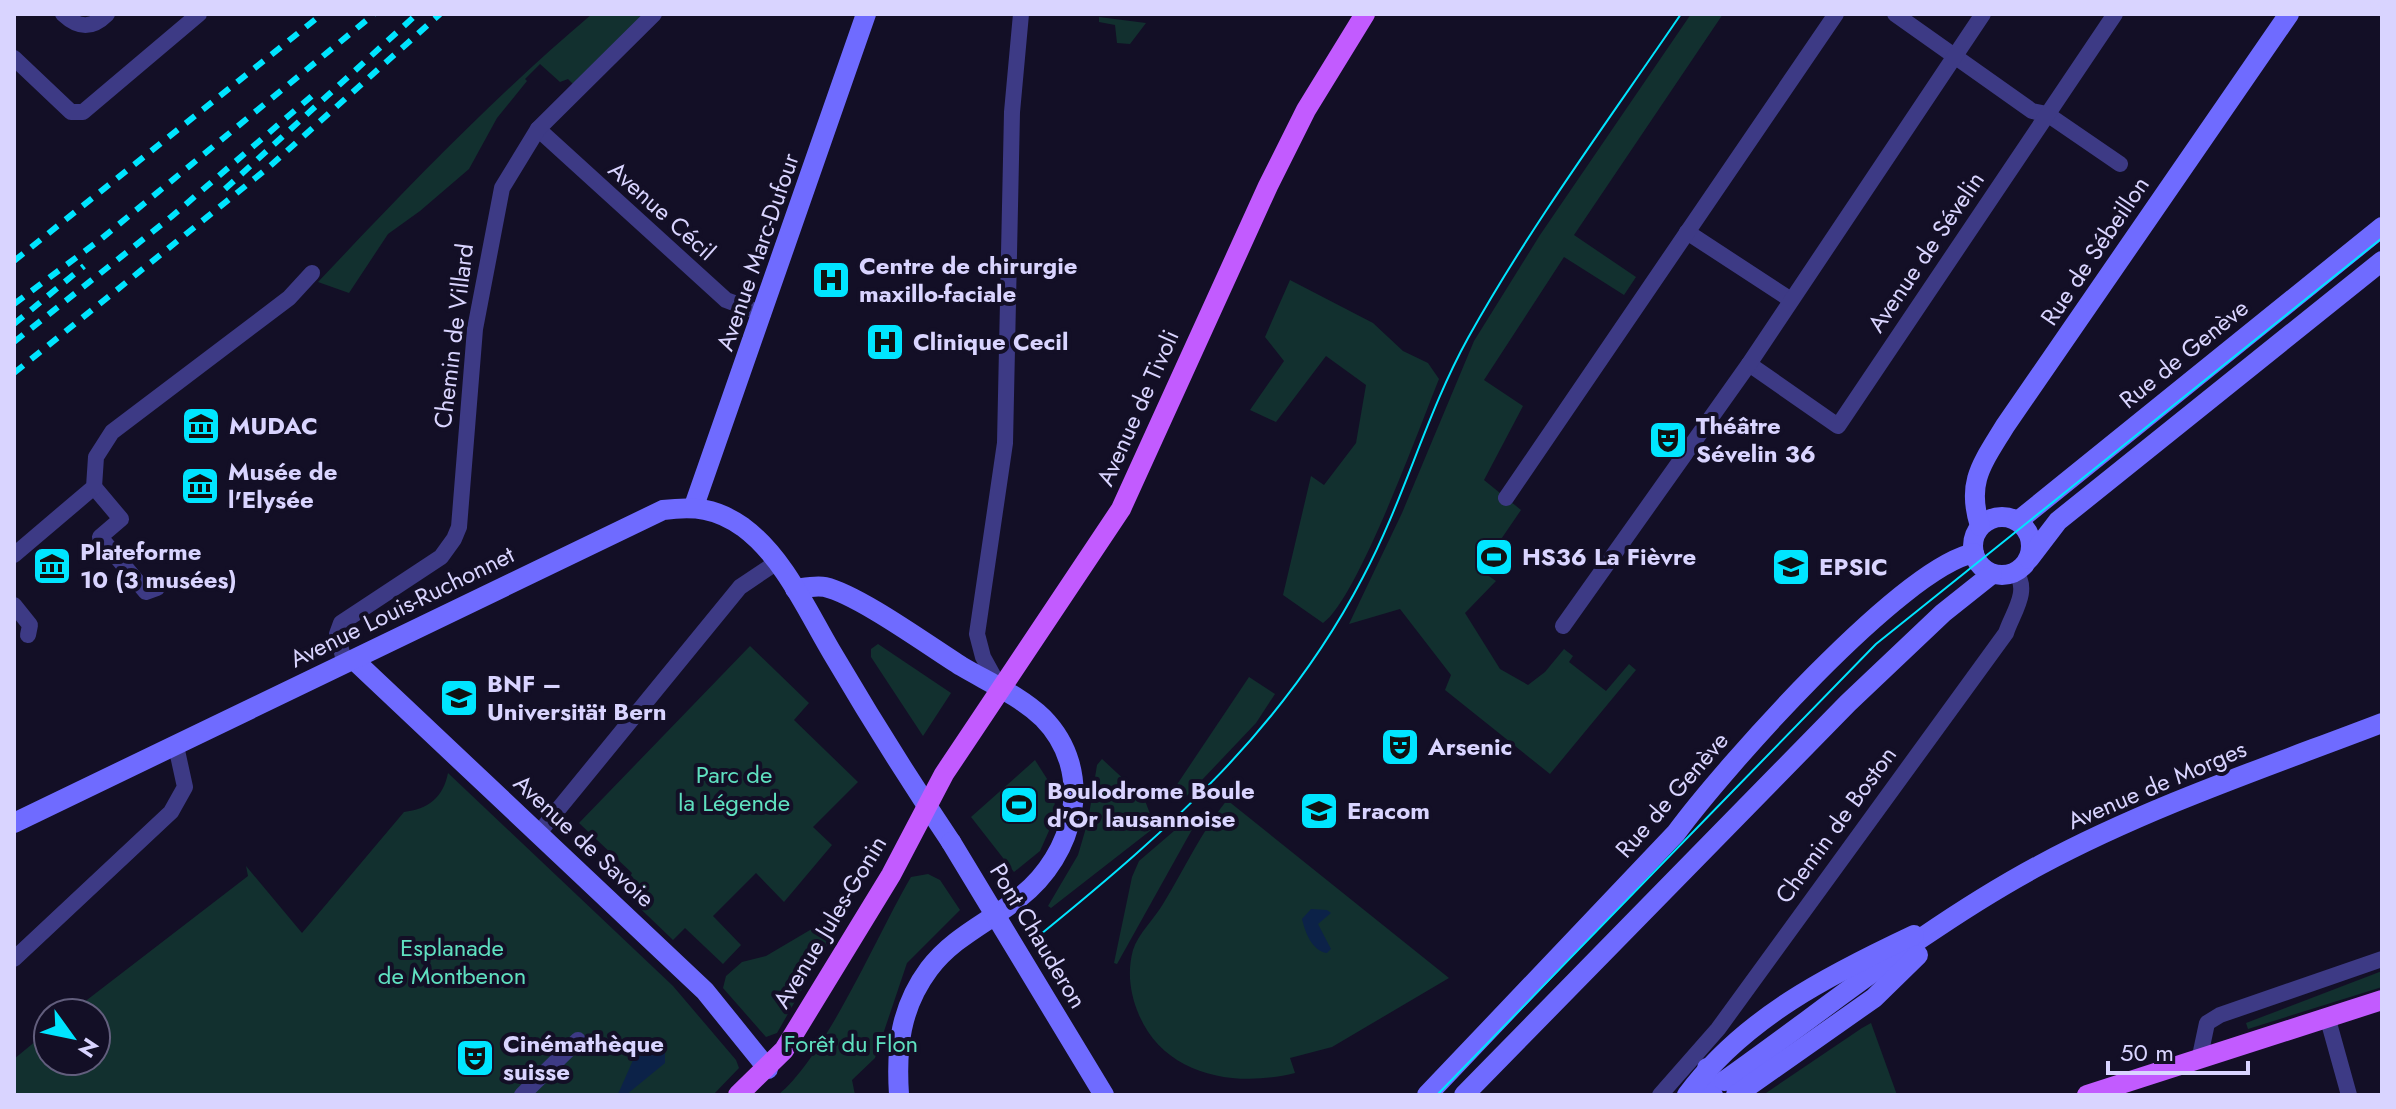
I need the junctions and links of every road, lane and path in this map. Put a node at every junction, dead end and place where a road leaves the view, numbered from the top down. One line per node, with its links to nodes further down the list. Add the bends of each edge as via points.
1 (63, 14): 2 (street, via 84,27 97,25)
2 (107, 14)
3 (199, 14): 14 (street, via 83,112 71,112)
4 (654, 14): 16 (street, Chemin de Villard)
5 (866, 14): 23 (street, Avenue Marc-Dufour)
6 (1021, 14): 41 (street, via 1012,112 1005,443 977,634)
7 (1365, 14): 41 (main road, Avenue de Tivoli, via 1306,110 1268,186 1137,479)
8 (1836, 14): 19 (street)
9 (1895, 14): 13 (street)
10 (1983, 14): 13 (street)
11 (2115, 14): 15 (street, Avenue de Sévelin)
12 (2289, 14): 29 (street, Rue de Sébeillon, via 1982,464 1972,501)
13 (1955, 55): 15 (street, via 2032,111); 22 (street)
14 (14, 58)
15 (2047, 114): 17 (street); 24 (street, Avenue de Sévelin, via 1838,426)
16 (538, 129): 23 (street, Avenue Cécil, via 726,300); 40 (street, Chemin de Villard, via 502,188 495,213 475,333 459,527 441,557 341,623 337,634)
17 (2120, 164)
18 (2382, 227): 28 (street, Rue de Genève)
19 (1687, 232): 22 (street); 26 (street)
20 (2377, 269): 33 (street, via 2058,521)
21 (312, 273): 25 (street, via 289,298 112,432 96,457)
22 (1791, 300): 24 (street)
23 (763, 314): 27 (street, Avenue Marc-Dufour)
24 (1749, 364): 38 (street)
25 (94, 487): 31 (street); 35 (street, via 121,519 100,537 146,592)
26 (1506, 498)
27 (694, 506): 32 (street, via 746,529); 40 (street, Avenue Louis-Ruchonnet, via 663,510)
28 (2018, 521): 29 (street, via 1999,517); 33 (street, via 2029,534)
29 (1980, 526): 30 (street)
30 (1974, 553): 34 (street); 61 (street, Rue de Genève, via 1957,556 1881,612 1812,680 1710,787 1676,833)
31 (14, 555)
32 (777, 562): 36 (street); 46 (street, via 740,587)
33 (2022, 565): 34 (street); 63 (street, Chemin de Boston, via 2023,588 2006,633 1727,1017)
34 (1992, 574): 62 (street, via 1848,703)
35 (157, 588)
36 (795, 589): 41 (street, via 824,586); 44 (street)
37 (14, 605): 39 (street, via 30,625)
38 (1563, 626)
39 (28, 635)
40 (350, 662): 43 (street, Avenue Louis-Ruchonnet); 46 (street, Avenue de Savoie)
41 (1001, 689): 44 (main road, Avenue de Tivoli); 59 (street, via 1039,714 1064,751 1074,804 1069,830 1061,852 1033,886 959,938 924,976 899,1031)
42 (2382, 723): 47 (street, Avenue de Morges, via 2083,843)
43 (176, 746): 45 (street, Avenue Louis-Ruchonnet); 48 (street, via 185,787 171,812)
44 (926, 805): 55 (main road, Avenue Jules-Gonin, via 891,875); 60 (street, Pont Chauderon, bridge)
45 (14, 823)
46 (538, 834): 55 (street, Avenue de Savoie, via 705,991)
47 (1961, 913): 54 (street, Avenue de Morges, via 1845,967 1793,998); 56 (street, Avenue de Morges)
48 (14, 959)
49 (2382, 959): 53 (street, via 2220,1015 2207,1023)
50 (2382, 1000): 51 (main road)
51 (2327, 1016): 53 (main road); 66 (street)
52 (578, 1040): 57 (street)
53 (2200, 1056): 65 (main road)
54 (1707, 1068): 56 (street, via 1707,1086); 64 (street, Avenue de Morges)
55 (768, 1069): 58 (main road, Avenue Jules-Gonin)
56 (1724, 1090)
57 (522, 1095)
58 (738, 1095)
59 (899, 1095)
60 (1104, 1095)
61 (1427, 1095)
62 (1464, 1095)
63 (1660, 1095)
64 (1687, 1095)
65 (2087, 1095)
66 (2349, 1095)

